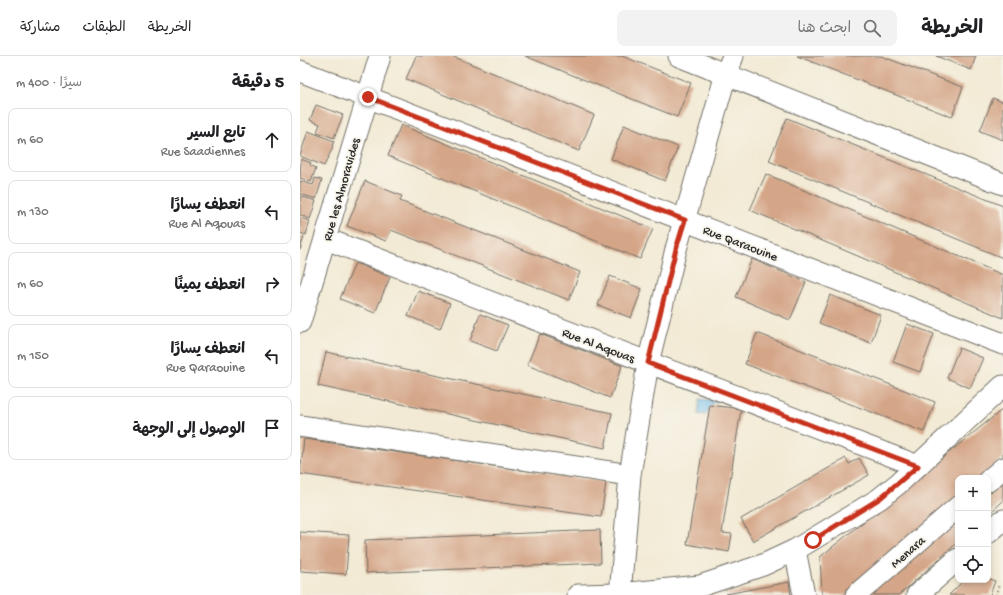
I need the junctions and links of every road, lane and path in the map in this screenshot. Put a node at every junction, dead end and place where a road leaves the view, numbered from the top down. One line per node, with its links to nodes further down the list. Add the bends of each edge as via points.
1 (380, 56): 5 (street, Rue les Almoravides)
2 (679, 56): 3 (street)
3 (729, 65): 6 (street); 7 (street)
4 (300, 71): 5 (street, Rue Qaraouine)
5 (368, 97): 7 (street, Rue Qaraouine); 8 (street, Rue les Almoravides)
6 (1003, 184)
7 (685, 220): 10 (street, Rue Qaraouine); 11 (street)
8 (326, 239): 9 (street, Rue les Almoravides); 11 (street, Rue Al Aqouas)
9 (300, 322)
10 (1003, 344)
11 (648, 363): 14 (street, Rue Al Aqouas); 16 (street)
12 (1003, 386): 14 (street)
13 (300, 426): 16 (street)
14 (918, 466): 21 (street, via 879,499)
15 (1003, 468): 17 (street)
16 (630, 475): 25 (street)
17 (991, 478)
18 (955, 510): 27 (street, Menara)
19 (1003, 520): 20 (street)
20 (991, 530)
21 (795, 550): 25 (street, via 762,565 700,586); 26 (street)
22 (955, 562): 28 (street)
23 (999, 584): 29 (path)
24 (578, 595): 25 (street)
25 (620, 595)
26 (804, 595)
27 (856, 595)
28 (917, 595)
29 (996, 595)

